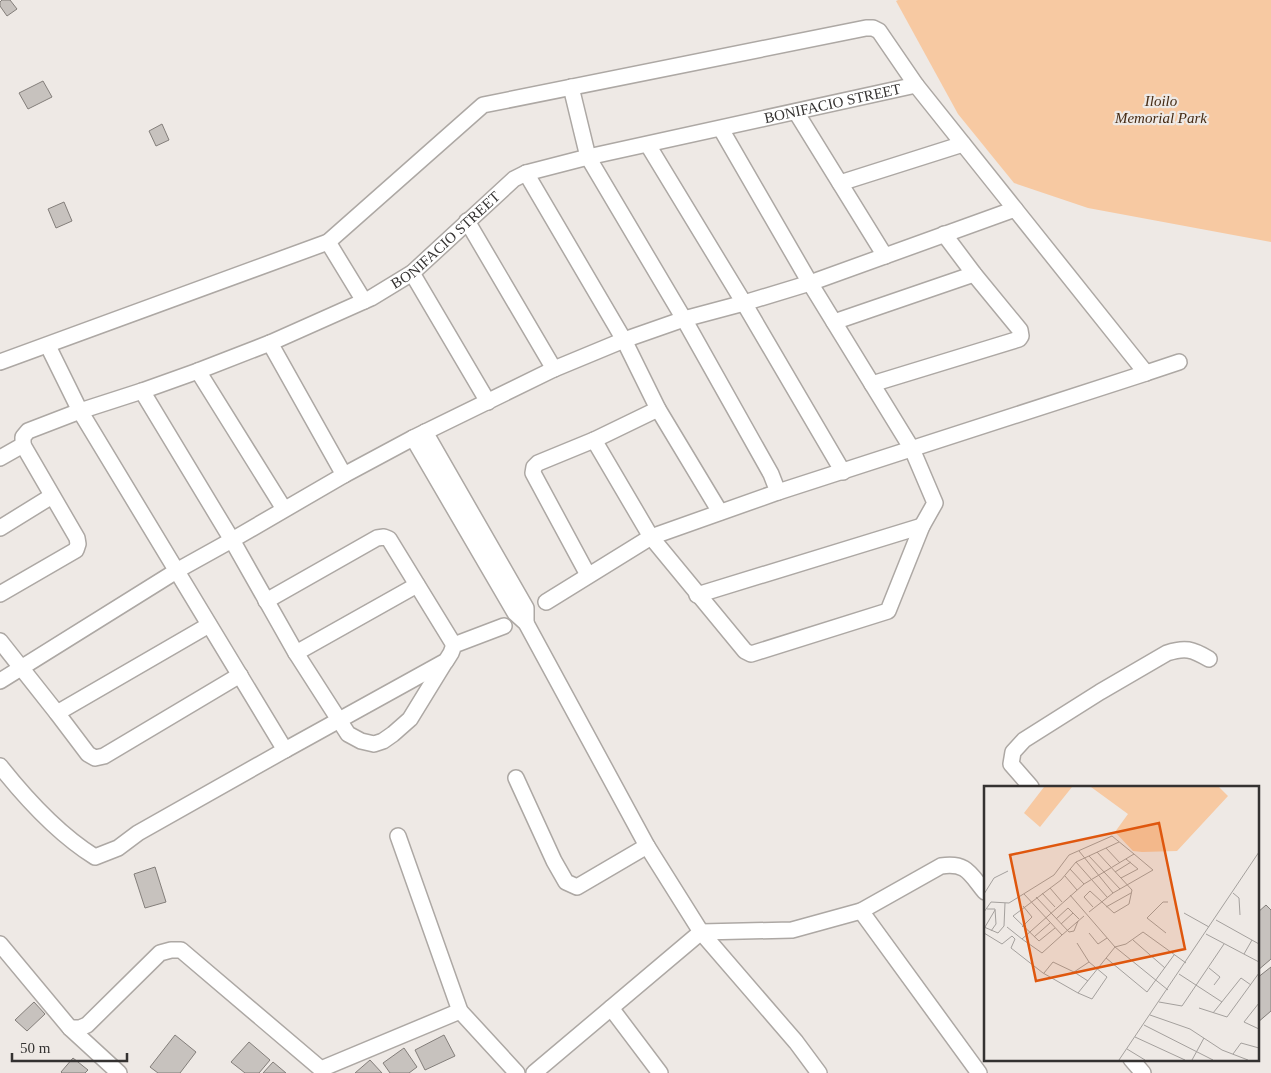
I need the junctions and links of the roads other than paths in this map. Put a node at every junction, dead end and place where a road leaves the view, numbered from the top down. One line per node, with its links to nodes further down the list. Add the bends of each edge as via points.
1 (916, 85): 2 (street, via 879,31 866,28); 3 (street, BONIFACIO STREET); 5 (street)
2 (571, 87): 7 (street); 13 (street, via 483,105)
3 (796, 112): 4 (street, BONIFACIO STREET); 9 (street)
4 (720, 129): 6 (street, BONIFACIO STREET); 17 (street)
5 (963, 144): 9 (street); 10 (street)
6 (648, 145): 7 (street, BONIFACIO STREET); 19 (street)
7 (588, 157): 8 (street, BONIFACIO STREET); 20 (street)
8 (526, 173): 11 (street, BONIFACIO STREET, via 514,179); 22 (street)
9 (840, 183): 14 (street)
10 (1015, 209): 12 (street); 29 (street)
11 (467, 221): 15 (street, BONIFACIO STREET); 27 (street)
12 (944, 234): 14 (street); 16 (street)
13 (328, 242): 18 (street); 24 (street)
14 (884, 256): 17 (street)
15 (412, 273): 18 (street, BONIFACIO STREET); 32 (street)
16 (974, 274): 21 (street); 30 (street, via 1020,330 1019,339)
17 (810, 282): 19 (street); 21 (street)
18 (364, 301): 23 (street, BONIFACIO STREET)
19 (744, 303): 20 (street); 40 (street)
20 (684, 319): 22 (street); 42 (street, via 772,474)
21 (834, 322): 30 (street)
22 (624, 340): 27 (street); 33 (street)
23 (270, 343): 28 (street, BONIFACIO STREET); 41 (street)
24 (48, 346): 25 (street); 34 (street)
25 (0, 362)
26 (1179, 362): 29 (street)
27 (554, 369): 32 (street)
28 (198, 371): 31 (street, BONIFACIO STREET); 44 (street)
29 (1146, 373): 38 (street)
30 (872, 384): 38 (street)
31 (142, 391): 34 (street, BONIFACIO STREET); 49 (street)
32 (488, 402): 35 (street)
33 (658, 409): 36 (street); 45 (street)
34 (80, 411): 37 (street, BONIFACIO STREET, via 28,431 23,437); 50 (street)
35 (419, 435): 41 (street); 74 (street, via 516,603 526,608 526,623)
36 (594, 440): 48 (street); 51 (street, via 538,463 533,473)
37 (23, 445): 39 (street, BONIFACIO STREET); 43 (street)
38 (912, 449): 40 (street); 46 (street, via 935,502)
39 (0, 458)
40 (843, 472): 42 (street)
41 (344, 475): 44 (street)
42 (778, 492): 45 (street)
43 (52, 496): 47 (street); 53 (street, via 77,538 76,550)
44 (284, 509): 49 (street)
45 (720, 512): 48 (street)
46 (922, 526): 54 (street); 54 (street, via 888,611 757,653 745,652)
47 (0, 528)
48 (652, 537): 51 (street); 54 (street)
49 (232, 540): 50 (street); 55 (street)
50 (178, 570): 57 (street); 64 (street)
51 (588, 575): 56 (street)
52 (417, 585): 55 (street, via 389,539 384,537); 60 (street); 61 (street)
53 (0, 594)
54 (697, 595)
55 (266, 601): 61 (street)
56 (546, 602)
57 (209, 625): 65 (street); 67 (street)
58 (504, 626): 60 (street)
59 (0, 641): 64 (street)
60 (454, 645): 63 (street)
61 (296, 653): 68 (street)
62 (1209, 659): 72 (street, via 1193,650 1167,654 1024,740 1012,752 1011,764)
63 (446, 661): 68 (street); 68 (street, via 410,719 383,741 374,744 348,734)
64 (22, 668): 66 (street); 67 (street)
65 (240, 675): 67 (street, via 104,756 95,758 88,754); 69 (street)
66 (0, 681)
67 (57, 712)
68 (338, 720): 69 (street)
69 (286, 750): 70 (street, via 118,848 95,857 28,801)
70 (0, 766)
71 (516, 778): 74 (street, via 566,882 577,887)
72 (1030, 786)
73 (398, 836): 80 (street)
74 (647, 846): 77 (street)
75 (984, 891): 76 (street, via 964,868 953,864 941,866)
76 (861, 911): 77 (street, via 792,930); 89 (street)
77 (701, 932): 79 (street); 88 (street)
78 (0, 944): 81 (street)
79 (611, 1008): 86 (street); 87 (street)
80 (460, 1011): 83 (street); 85 (street)
81 (70, 1028): 83 (street, via 87,1025 160,953 181,950); 84 (street)
82 (1132, 1060): 90 (street)
83 (323, 1071)
84 (119, 1073)
85 (517, 1073)
86 (534, 1073)
87 (660, 1073)
88 (819, 1073)
89 (980, 1073)
90 (1144, 1073)

